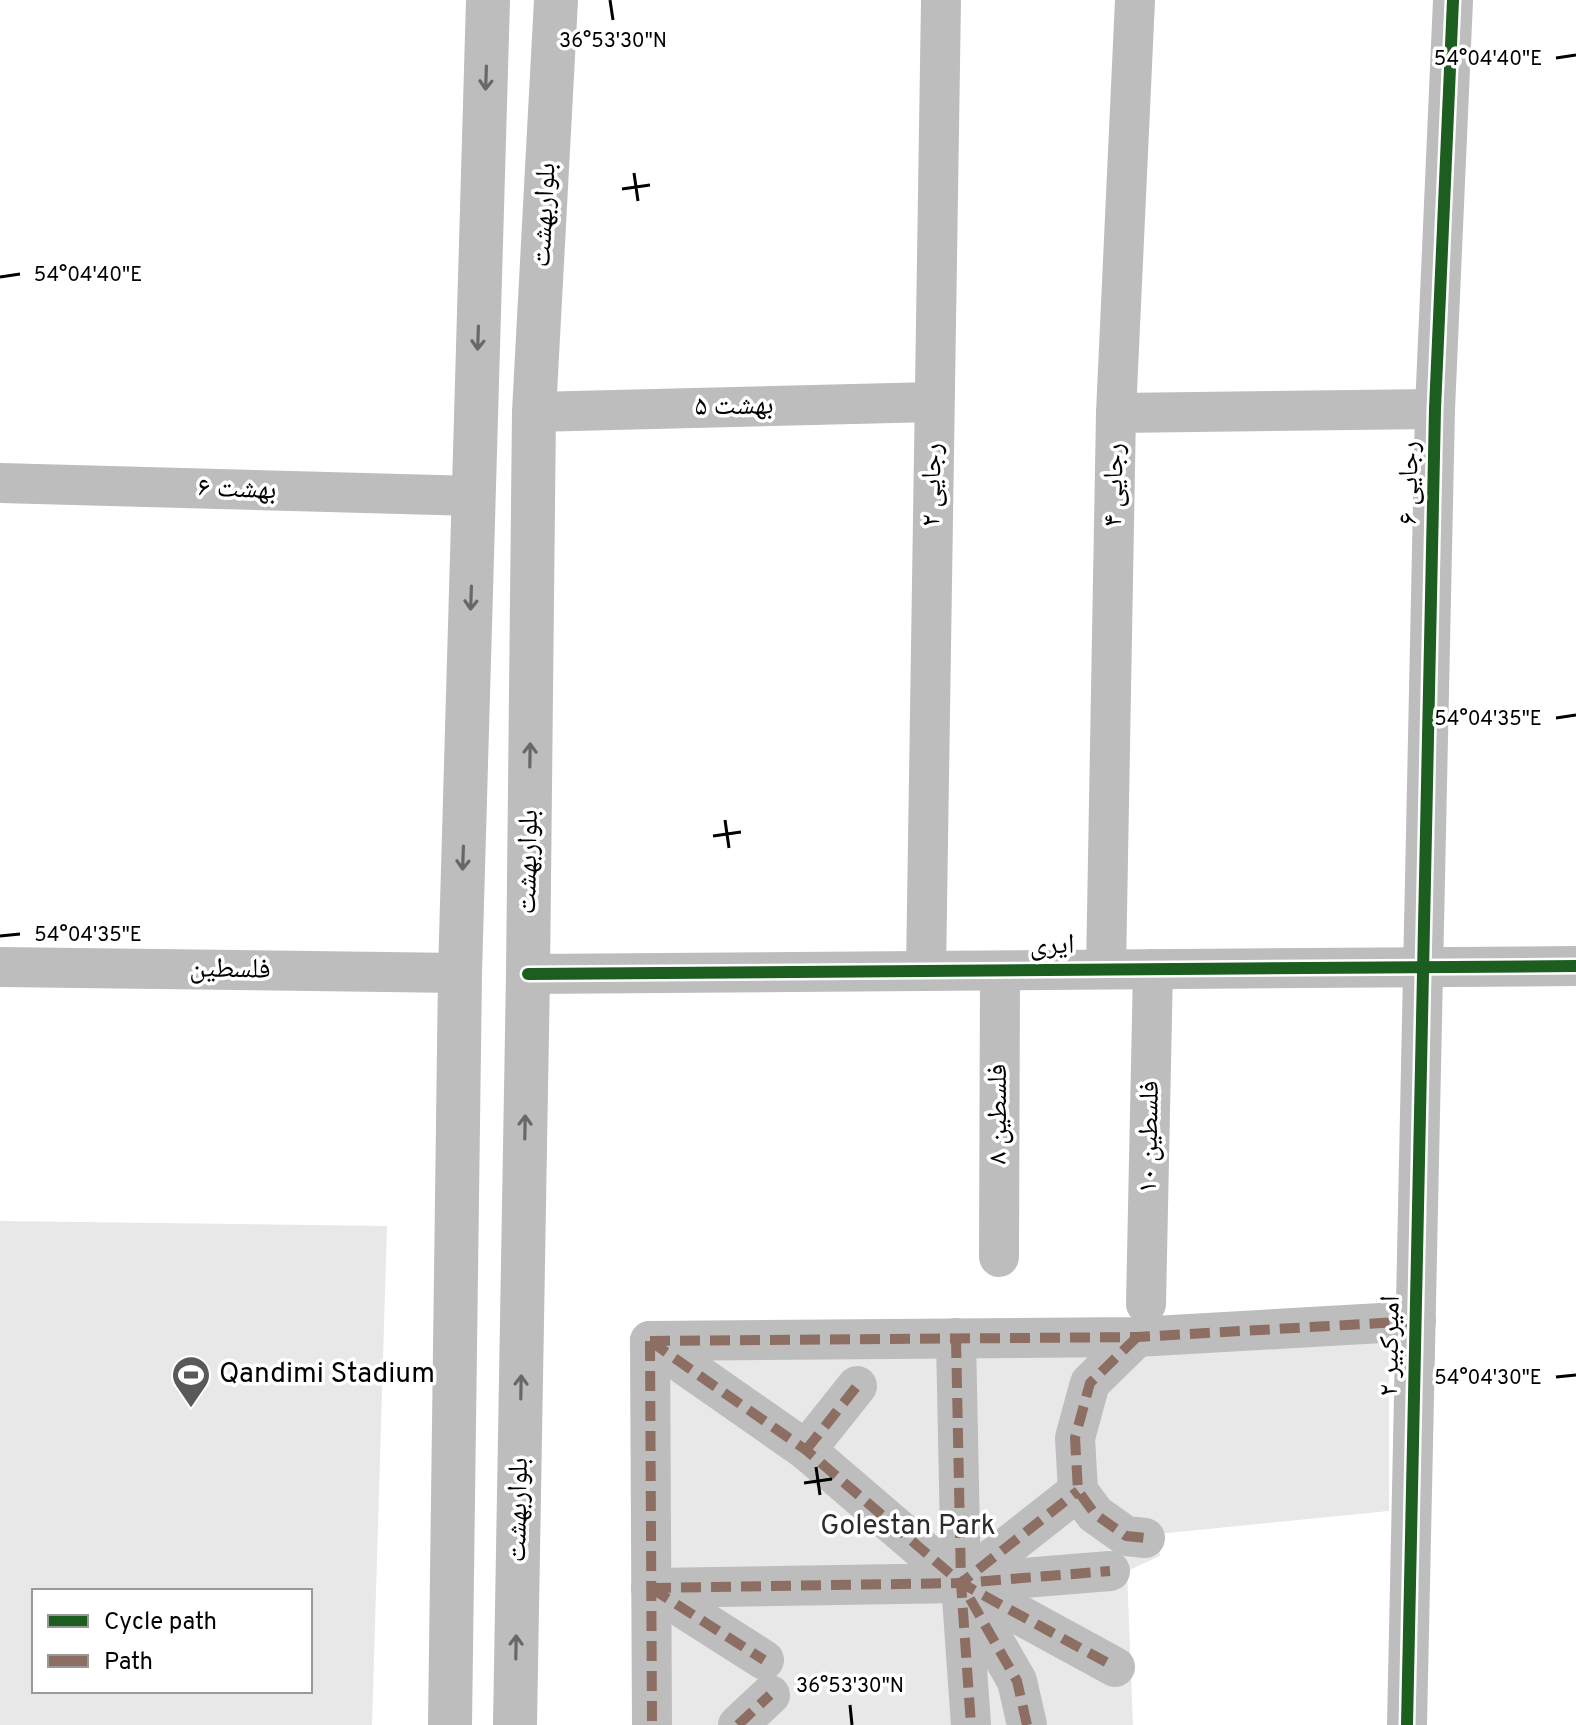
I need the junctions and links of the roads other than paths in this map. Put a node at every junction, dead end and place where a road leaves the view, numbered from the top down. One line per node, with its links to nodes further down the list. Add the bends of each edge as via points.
1 (488, 0): 11 (main road, one-way to 11)
2 (556, 0): 8 (main road, بلواربهشت)
3 (941, 0): 6 (street, رجایی ۲)
4 (1135, 0): 9 (street, رجایی ۴)
5 (1453, 0): 7 (street, رجایی ۶)
6 (934, 402): 8 (street, بهشت ۵); 17 (street, رجایی ۲)
7 (1435, 409): 9 (street); 14 (street, رجایی ۶)
8 (534, 412): 20 (main road, بلواربهشت, one-way to 8)
9 (1116, 413): 15 (street, رجایی ۴)
10 (0, 483): 11 (street, بهشت ۶)
11 (474, 496): 19 (main road, one-way to 19)
12 (1576, 966): 14 (street, ایری)
13 (0, 967): 19 (street, فلسطین)
14 (1423, 967): 16 (street, ایری); 23 (street, امیرکبیر ۲)
15 (1106, 969): 16 (street, ایری); 18 (street, ایری)
16 (1153, 969): 22 (street, فلسطین ۱۰)
17 (926, 971): 18 (street, ایری); 20 (street, ایری)
18 (1000, 971): 21 (street, فلسطین ۸)
19 (460, 973): 34 (main road)
20 (528, 974): 35 (main road, بلواربهشت, one-way to 20)
21 (999, 1257)
22 (1142, 1320): 23 (street); 24 (street); 28 (street, via 1090,1383 1075,1438)
23 (1416, 1321): 40 (street, امیرکبیر ۲)
24 (956, 1338): 25 (street); 31 (street)
25 (650, 1341): 27 (street); 32 (street)
26 (857, 1386): 27 (street)
27 (806, 1450): 31 (street)
28 (1078, 1491): 29 (street, via 1095,1514 1126,1536); 31 (street)
29 (1145, 1538)
30 (1110, 1571): 31 (street)
31 (961, 1583): 32 (street); 33 (street); 38 (street); 39 (street, via 1017,1681)
32 (651, 1588): 36 (street); 37 (street, via 767,1678)
33 (1115, 1667)
34 (450, 1725)
35 (515, 1725)
36 (652, 1725)
37 (738, 1725)
38 (971, 1725)
39 (1027, 1725)
40 (1407, 1725)

